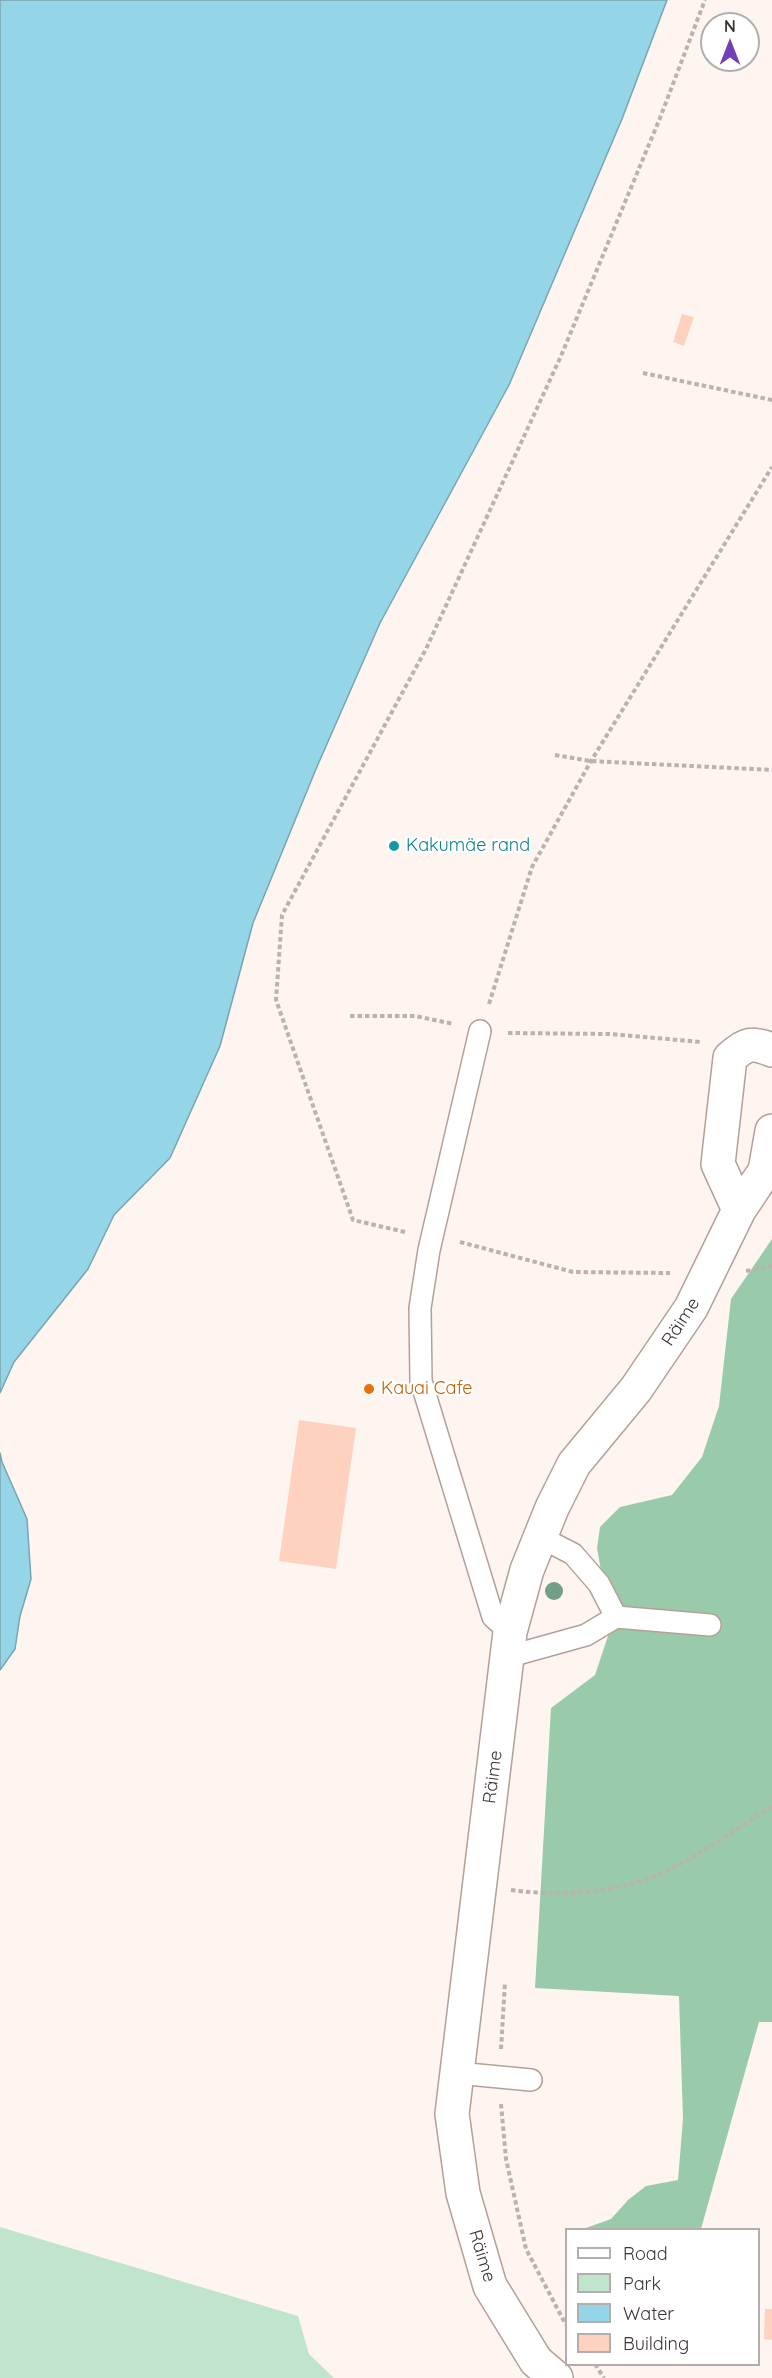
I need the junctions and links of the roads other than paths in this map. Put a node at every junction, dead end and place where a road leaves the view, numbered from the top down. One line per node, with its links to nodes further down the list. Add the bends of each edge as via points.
1 (480, 1031): 8 (lane, via 431,1239 420,1308 421,1381 492,1617)
2 (772, 1050): 4 (street, via 755,1043 730,1058 718,1164)
3 (772, 1131): 4 (street, Räime, via 765,1171)
4 (739, 1210): 5 (street, Räime, via 691,1308 636,1389 574,1464)
5 (540, 1537): 6 (lane, via 573,1554 599,1584); 8 (street, Räime, via 527,1570)
6 (616, 1617): 7 (lane); 8 (lane, via 586,1635)
7 (710, 1625)
8 (509, 1645): 9 (street, Räime)
9 (457, 2073): 10 (lane); 11 (street, Räime, via 452,2114 463,2193 490,2286 536,2361)
10 (531, 2080)
11 (555, 2378)

